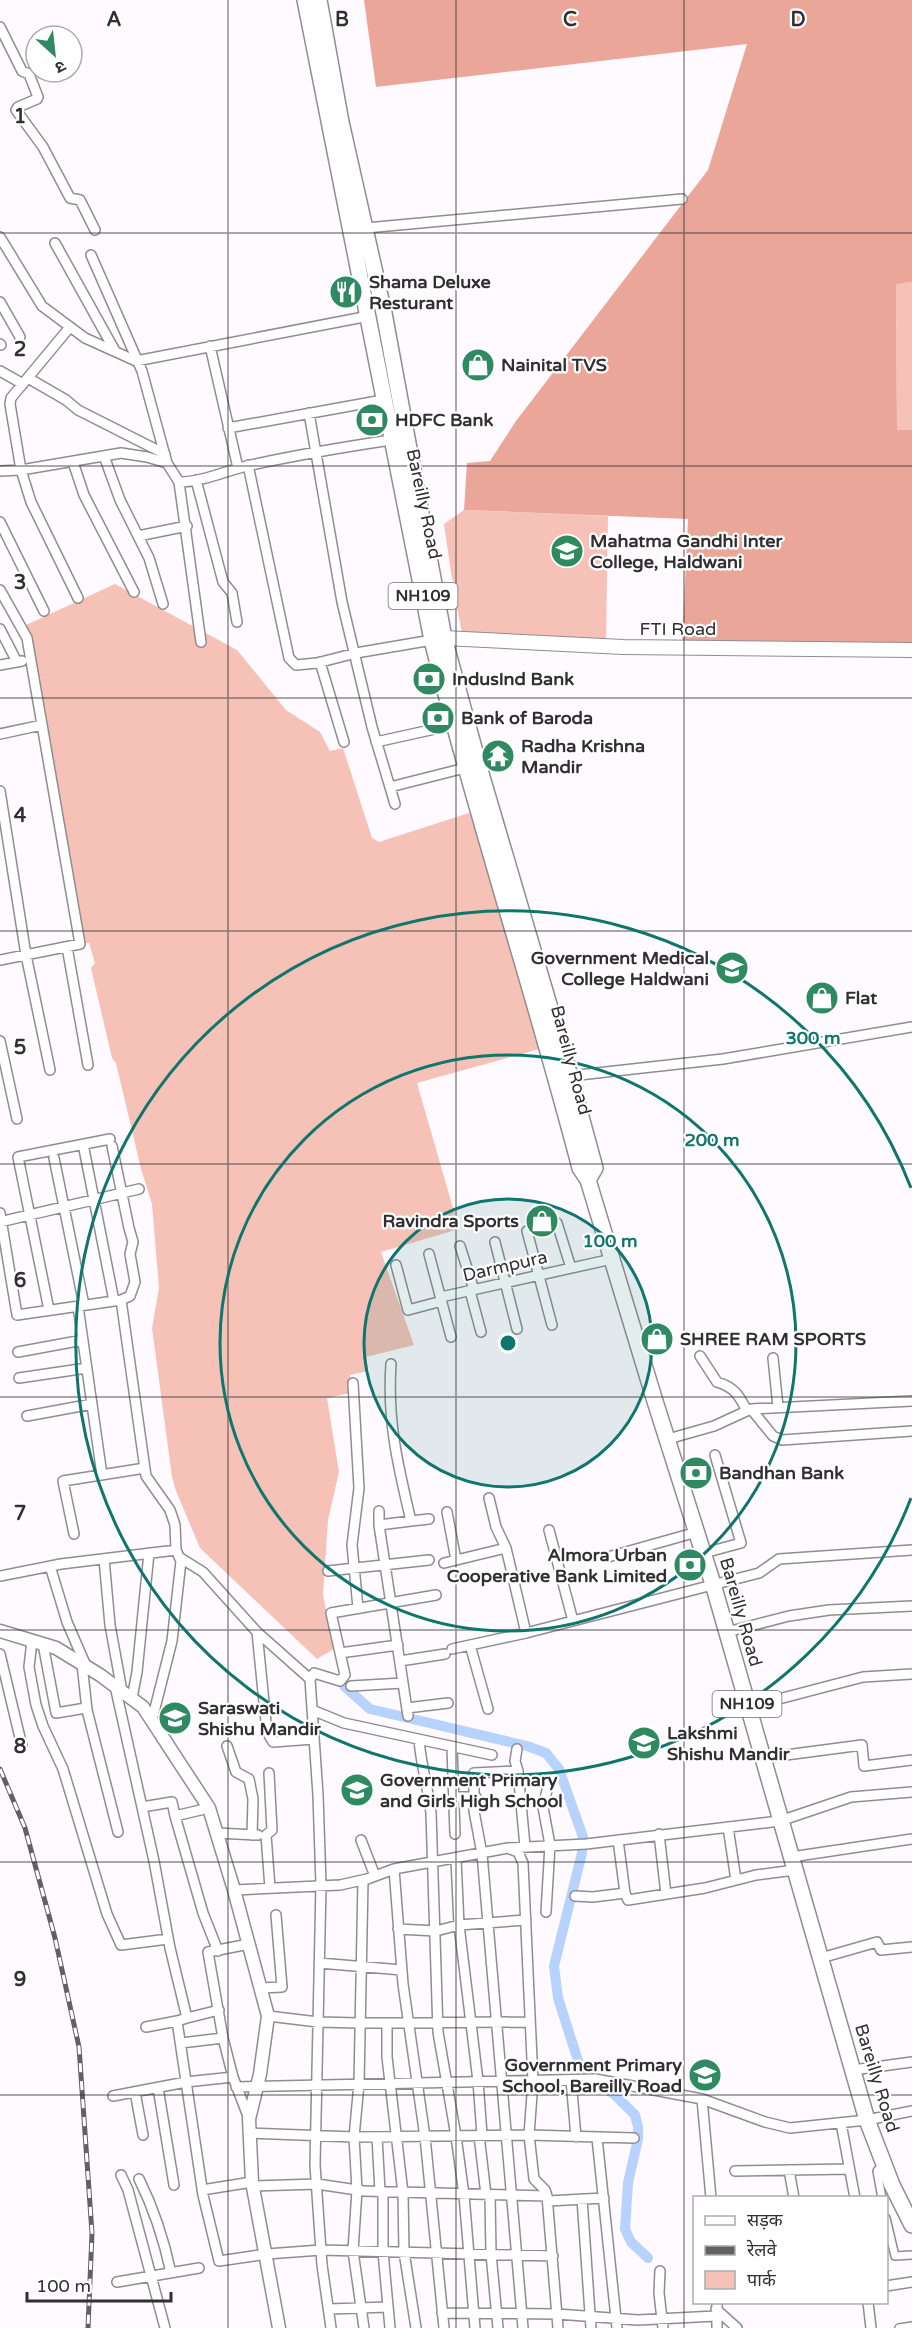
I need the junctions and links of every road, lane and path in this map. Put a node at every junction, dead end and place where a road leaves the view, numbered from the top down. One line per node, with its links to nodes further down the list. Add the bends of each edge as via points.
1 (305, 0): 11 (highway, Bareilly Road / NH109)
2 (319, 0): 5 (highway, Bareilly Road / NH109, via 341,122)
3 (0, 27): 6 (street, via 22,71 29,74 38,97 16,110 43,147 71,199 80,200)
4 (682, 199): 5 (street)
5 (366, 228): 11 (highway, Bareilly Road / NH109)
6 (95, 230)
7 (0, 237): 12 (street, via 42,306)
8 (56, 243): 15 (street)
9 (91, 255): 16 (street)
10 (0, 302): 13 (street)
11 (376, 315): 14 (street); 19 (highway, Bareilly Road / NH109); 22 (highway, Bareilly Road / NH109)
12 (70, 327): 15 (street); 18 (street)
13 (20, 337)
14 (210, 346): 16 (street); 21 (street)
15 (115, 351): 16 (street)
16 (136, 361): 25 (street)
17 (0, 371): 18 (street)
18 (25, 381): 25 (street, via 66,400); 30 (street, via 10,404)
19 (383, 399): 20 (street); 22 (highway, Bareilly Road / NH109)
20 (309, 412): 21 (street); 23 (street)
21 (228, 428): 28 (street)
22 (398, 439): 23 (street); 43 (highway, Bareilly Road / NH109)
23 (317, 451): 27 (street); 46 (street, via 342,602)
24 (104, 456): 25 (street, via 121,453); 26 (street); 35 (street)
25 (166, 459): 32 (street)
26 (73, 462): 30 (street); 37 (street, via 84,495)
27 (248, 465): 28 (street); 49 (street, via 289,658 302,666)
28 (237, 468): 31 (street)
29 (0, 471): 30 (street)
30 (21, 471): 38 (street, via 31,502)
31 (196, 480): 32 (street); 41 (street, via 223,582 232,592)
32 (179, 482): 34 (street)
33 (0, 522): 40 (street)
34 (187, 526): 35 (street); 44 (street)
35 (138, 536): 39 (street)
36 (0, 590): 47 (street, via 27,638)
37 (134, 592)
38 (78, 598)
39 (163, 604)
40 (44, 611)
41 (237, 622)
42 (0, 629): 48 (street)
43 (438, 639): 45 (main road, FTI Road, via 623,647); 46 (street); 52 (highway, Bareilly Road / NH109); 67 (highway, Bareilly Road / NH109, via 480,770)
44 (201, 642)
45 (912, 650)
46 (356, 653): 49 (street); 55 (street)
47 (31, 660): 48 (street); 51 (street)
48 (17, 662): 50 (street)
49 (320, 662): 54 (street)
50 (0, 665)
51 (42, 725): 53 (street); 60 (street, via 80,944)
52 (453, 725): 55 (street); 56 (highway, Bareilly Road / NH109)
53 (0, 734)
54 (344, 742)
55 (376, 742): 57 (street)
56 (465, 768): 57 (street); 67 (highway, Bareilly Road / NH109)
57 (390, 788): 59 (street)
58 (0, 791): 61 (street)
59 (395, 804)
60 (67, 946): 61 (street); 65 (street)
61 (26, 955): 62 (street); 66 (street)
62 (0, 960)
63 (912, 1027): 67 (street, via 723,1059)
64 (0, 1041): 68 (street)
65 (88, 1065)
66 (50, 1070)
67 (564, 1077): 82 (highway, Bareilly Road / NH109, via 595,1168 588,1180)
68 (17, 1119)
69 (84, 1149): 73 (street)
70 (54, 1158): 74 (street)
71 (139, 1189): 72 (street)
72 (122, 1193): 73 (street); 75 (street, via 111,1142 18,1156); 89 (street, via 134,1242 130,1254 135,1282 130,1296)
73 (95, 1199): 74 (street); 89 (street)
74 (63, 1207): 75 (street); 90 (street)
75 (29, 1216): 76 (street); 91 (street)
76 (1, 1219): 91 (street, via 17,1315)
77 (557, 1223): 84 (street)
78 (527, 1231): 85 (street)
79 (495, 1242): 86 (street)
80 (460, 1246): 87 (street)
81 (429, 1254): 88 (street)
82 (612, 1259): 84 (street, Darmpura); 110 (highway, Bareilly Road / NH109)
83 (396, 1265): 88 (street, Darmpura, via 408,1310)
84 (571, 1268): 85 (street, Darmpura)
85 (539, 1275): 86 (street, Darmpura); 92 (street)
86 (507, 1283): 87 (street, Darmpura); 93 (street)
87 (472, 1290): 88 (street, Darmpura); 94 (street)
88 (441, 1299): 95 (street)
89 (117, 1300): 90 (street); 112 (street)
90 (81, 1305): 91 (street); 96 (street)
91 (49, 1310)
92 (552, 1325)
93 (518, 1329)
94 (481, 1332)
95 (451, 1336)
96 (83, 1340): 97 (street); 101 (street)
97 (18, 1352)
98 (700, 1356): 107 (street, via 717,1382 730,1386)
99 (773, 1358): 106 (street)
100 (391, 1364): 118 (street, via 393,1443)
101 (87, 1368): 102 (street); 105 (street)
102 (20, 1377)
103 (353, 1383): 135 (street, via 359,1488)
104 (912, 1401): 106 (street)
105 (92, 1404): 108 (street); 113 (street)
106 (778, 1407): 107 (street)
107 (749, 1410): 109 (street, via 773,1436 782,1440); 110 (street, via 714,1426)
108 (27, 1416)
109 (912, 1431)
110 (668, 1438): 121 (highway, Bareilly Road / NH109)
111 (715, 1455): 127 (street, via 741,1543)
112 (145, 1468): 113 (street); 126 (street, via 146,1476 170,1510)
113 (102, 1475): 122 (street, via 63,1481)
114 (489, 1498): 123 (street)
115 (379, 1511): 119 (street)
116 (447, 1512): 131 (street)
117 (429, 1518): 118 (street)
118 (411, 1521): 119 (street)
119 (379, 1525): 133 (street)
120 (549, 1530): 143 (street)
121 (697, 1532): 127 (highway, Bareilly Road / NH109); 128 (street)
122 (74, 1534)
123 (506, 1548): 131 (street); 147 (street)
124 (912, 1550): 138 (street, via 779,1559 762,1572)
125 (149, 1553): 126 (street); 129 (street); 159 (street, via 137,1672)
126 (177, 1553): 145 (street, via 203,1572); 165 (street, via 181,1561 172,1641)
127 (704, 1553): 138 (highway, Bareilly Road / NH109)
128 (608, 1557)
129 (104, 1559): 134 (street); 159 (street, via 110,1624)
130 (429, 1560): 133 (street)
131 (456, 1560): 132 (street)
132 (444, 1563)
133 (384, 1564): 135 (street); 140 (street)
134 (50, 1566): 137 (street); 154 (street)
135 (353, 1569): 136 (street); 142 (street)
136 (328, 1571)
137 (0, 1576)
138 (713, 1584): 143 (street); 146 (highway, Bareilly Road / NH109)
139 (436, 1595): 140 (street)
140 (390, 1602): 142 (street); 149 (street)
141 (912, 1606): 146 (street, via 829,1610)
142 (358, 1608): 151 (street, via 332,1613)
143 (573, 1621): 147 (street)
144 (0, 1630): 148 (street)
145 (257, 1632): 156 (street); 166 (street, via 267,1732 273,1742)
146 (727, 1632): 161 (highway, Bareilly Road / NH109)
147 (526, 1633): 150 (street)
148 (38, 1642): 154 (street); 162 (street, via 56,1713); 219 (street, via 29,1667 36,1705 63,1770 107,1914 121,1946)
149 (398, 1645): 151 (street); 153 (street)
150 (470, 1645): 153 (street); 163 (street)
151 (340, 1653): 156 (street, via 345,1675 340,1681 314,1673)
152 (0, 1654): 168 (street)
153 (400, 1661): 157 (street)
154 (84, 1665): 159 (street); 162 (street)
155 (912, 1674): 161 (street, via 863,1677)
156 (310, 1679): 164 (street)
157 (403, 1683): 158 (street); 160 (street, via 407,1712)
158 (351, 1686)
159 (123, 1692): 165 (street, via 143,1707); 181 (street)
160 (448, 1703)
161 (748, 1707): 173 (highway, Bareilly Road / NH109)
162 (86, 1708): 186 (street)
163 (488, 1709)
164 (312, 1710): 166 (street); 167 (street, via 344,1723)
165 (152, 1720): 182 (street)
166 (314, 1739): 206 (street)
167 (419, 1740): 170 (street); 201 (street, via 431,1813)
168 (22, 1746)
169 (227, 1746): 188 (street, via 236,1772 249,1779)
170 (452, 1747): 172 (street); 179 (street)
171 (517, 1749): 175 (street)
172 (492, 1755)
173 (763, 1758): 174 (street, via 862,1745 864,1766); 184 (highway, Bareilly Road / NH109)
174 (912, 1760)
175 (518, 1771): 180 (street, via 474,1773); 196 (street)
176 (269, 1773): 191 (street, via 272,1830)
177 (549, 1782): 195 (street, via 543,1807)
178 (912, 1792): 184 (street, via 851,1797)
179 (454, 1797): 180 (street); 189 (street)
180 (476, 1797): 198 (street, via 474,1810)
181 (142, 1807): 183 (street, via 171,1802); 219 (street)
182 (209, 1808): 183 (street); 187 (street)
183 (175, 1816): 222 (street)
184 (780, 1821): 185 (street); 200 (highway, Bareilly Road / NH109)
185 (728, 1827): 190 (street); 205 (street)
186 (118, 1832)
187 (217, 1833): 188 (street); 208 (street)
188 (252, 1834): 191 (street)
189 (456, 1834)
190 (659, 1834): 194 (street); 210 (street)
191 (266, 1836): 207 (street)
192 (912, 1839): 200 (street)
193 (361, 1840): 203 (street)
194 (618, 1840): 195 (street); 209 (street)
195 (550, 1845): 196 (street); 212 (street)
196 (525, 1846): 197 (street)
197 (508, 1848): 198 (street); 214 (street, via 518,1852 524,1863)
198 (482, 1854): 199 (street); 215 (street)
199 (456, 1859): 201 (street); 216 (street)
200 (793, 1863): 205 (street); 223 (highway, Bareilly Road / NH109)
201 (431, 1864): 202 (street); 218 (street)
202 (394, 1869): 203 (street); 217 (street)
203 (375, 1876): 204 (street)
204 (363, 1880): 206 (street); 225 (street)
205 (736, 1880): 210 (street)
206 (321, 1885): 207 (street); 224 (street)
207 (270, 1888): 208 (street)
208 (234, 1890): 220 (street)
209 (625, 1893): 210 (street, via 628,1900); 211 (street)
210 (666, 1894)
211 (575, 1896)
212 (546, 1912)
213 (276, 1916): 227 (street, via 282,1987)
214 (526, 1920): 215 (street); 235 (street)
215 (488, 1923): 216 (street); 231 (street)
216 (459, 1925): 218 (street); 233 (street)
217 (398, 1929): 218 (street); 226 (street)
218 (435, 1931): 239 (street)
219 (168, 1939): 230 (street)
220 (249, 1944): 222 (street); 227 (street)
221 (912, 1947): 223 (street, via 880,1950 877,1942)
222 (218, 1951): 228 (street, via 208,1952)
223 (821, 1958): 244 (highway, Bareilly Road / NH109)
224 (319, 1963): 225 (street); 234 (street)
225 (361, 1966): 226 (street); 236 (street)
226 (402, 1970): 238 (street)
227 (261, 1988): 229 (street)
228 (219, 2010): 230 (street); 241 (street)
229 (268, 2016): 234 (street); 255 (street)
230 (187, 2018): 232 (street)
231 (496, 2020): 233 (street); 235 (street); 248 (street)
232 (177, 2021): 240 (street); 242 (street)
233 (469, 2021): 239 (street); 247 (street)
234 (318, 2022): 236 (street); 256 (street)
235 (530, 2022): 249 (street)
236 (359, 2023): 237 (street); 253 (street)
237 (387, 2023): 238 (street); 254 (street)
238 (409, 2023): 239 (street); 252 (street)
239 (437, 2023): 251 (street)
240 (146, 2027)
241 (223, 2038): 242 (street); 245 (street)
242 (181, 2043): 250 (street)
243 (912, 2062): 244 (street)
244 (853, 2070): 264 (highway, Bareilly Road / NH109)
245 (232, 2077): 250 (street); 257 (street)
246 (571, 2080): 249 (street); 261 (street, via 592,2079); 277 (street)
247 (478, 2081): 248 (street); 251 (street); 269 (street)
248 (500, 2081): 249 (street); 270 (street)
249 (533, 2081): 271 (street)
250 (186, 2082): 258 (street); 289 (street)
251 (446, 2082): 252 (street); 272 (street)
252 (418, 2083): 254 (street); 276 (street)
253 (359, 2084): 254 (street); 256 (street); 273 (street)
254 (390, 2084): 275 (street)
255 (257, 2086): 256 (street); 257 (street); 263 (street)
256 (317, 2086): 268 (street)
257 (236, 2087): 263 (street)
258 (158, 2088): 259 (street); 288 (street)
259 (135, 2092): 260 (street); 267 (street)
260 (113, 2096)
261 (702, 2099): 265 (street, via 790,2128); 297 (street)
262 (912, 2111): 264 (street)
263 (249, 2119): 266 (street)
264 (867, 2120): 265 (street); 280 (highway, Bareilly Road / NH109)
265 (841, 2123): 281 (street)
266 (249, 2133): 268 (street); 286 (street)
267 (143, 2135)
268 (316, 2135): 273 (street); 287 (street)
269 (480, 2135): 270 (street); 272 (street); 295 (street)
270 (506, 2135): 271 (street); 296 (street)
271 (529, 2135): 277 (street); 301 (street, via 534,2179)
272 (456, 2136): 276 (street); 294 (street)
273 (354, 2137): 274 (street); 290 (street)
274 (377, 2137): 275 (street); 291 (street)
275 (398, 2137): 276 (street); 292 (street)
276 (425, 2137): 293 (street)
277 (576, 2137): 278 (street)
278 (597, 2138): 279 (street); 302 (street)
279 (634, 2138)
280 (884, 2163): 300 (street, via 877,2171); 304 (highway, Bareilly Road / NH109)
281 (849, 2169): 282 (street); 299 (street)
282 (789, 2170): 283 (street); 298 (street)
283 (735, 2171)
284 (121, 2175): 320 (street)
285 (139, 2179): 319 (street, via 150,2200)
286 (253, 2184): 287 (street); 289 (street); 311 (street)
287 (317, 2184): 290 (street); 306 (street)
288 (174, 2185)
289 (202, 2190): 311 (street, via 219,2261)
290 (357, 2190): 291 (street); 307 (street)
291 (382, 2192): 292 (street); 308 (street)
292 (403, 2193): 293 (street); 309 (street)
293 (431, 2194): 294 (street); 310 (street)
294 (464, 2195): 295 (street); 312 (street)
295 (488, 2195): 296 (street); 313 (street)
296 (510, 2196): 301 (street); 314 (street)
297 (711, 2196)
298 (794, 2196)
299 (855, 2196)
300 (882, 2196)
301 (548, 2198): 303 (street); 316 (street)
302 (604, 2198): 303 (street); 336 (street)
303 (582, 2199): 334 (street)
304 (912, 2225)
305 (888, 2226): 315 (street, via 895,2256)
306 (321, 2250): 307 (street); 311 (street); 327 (street)
307 (353, 2251): 308 (street); 325 (street)
308 (383, 2252): 309 (street); 326 (street)
309 (404, 2252): 310 (street); 345 (street)
310 (436, 2253): 312 (street); 329 (street)
311 (267, 2254): 341 (street)
312 (468, 2254): 313 (street); 332 (street)
313 (491, 2254): 314 (street); 333 (street)
314 (516, 2255): 316 (street); 330 (street)
315 (912, 2255)
316 (553, 2256): 331 (street)
317 (199, 2268): 319 (street)
318 (660, 2271): 338 (street)
319 (171, 2273): 320 (street)
320 (153, 2277): 322 (street); 340 (street)
321 (912, 2282): 323 (street)
322 (117, 2283)
323 (888, 2286)
324 (868, 2304): 354 (street)
325 (360, 2307): 326 (street); 327 (street); 343 (street)
326 (388, 2307): 344 (street)
327 (329, 2309): 342 (street)
328 (716, 2309): 335 (street); 352 (street); 353 (street)
329 (442, 2313): 332 (street); 346 (street)
330 (522, 2314): 331 (street); 333 (street); 349 (street)
331 (557, 2314): 334 (street); 350 (street)
332 (474, 2315): 333 (street); 347 (street)
333 (496, 2315): 348 (street)
334 (589, 2317): 336 (street); 351 (street)
335 (687, 2323): 338 (street)
336 (617, 2324): 337 (street)
337 (638, 2324): 338 (street)
338 (663, 2324)
339 (912, 2326): 355 (street)
340 (165, 2328)
341 (279, 2328)
342 (331, 2328)
343 (364, 2328)
344 (390, 2328)
345 (416, 2328)
346 (444, 2328)
347 (475, 2328)
348 (498, 2328)
349 (524, 2328)
350 (558, 2328)
351 (591, 2328)
352 (717, 2328)
353 (737, 2328)
354 (871, 2328)
355 (899, 2328)

